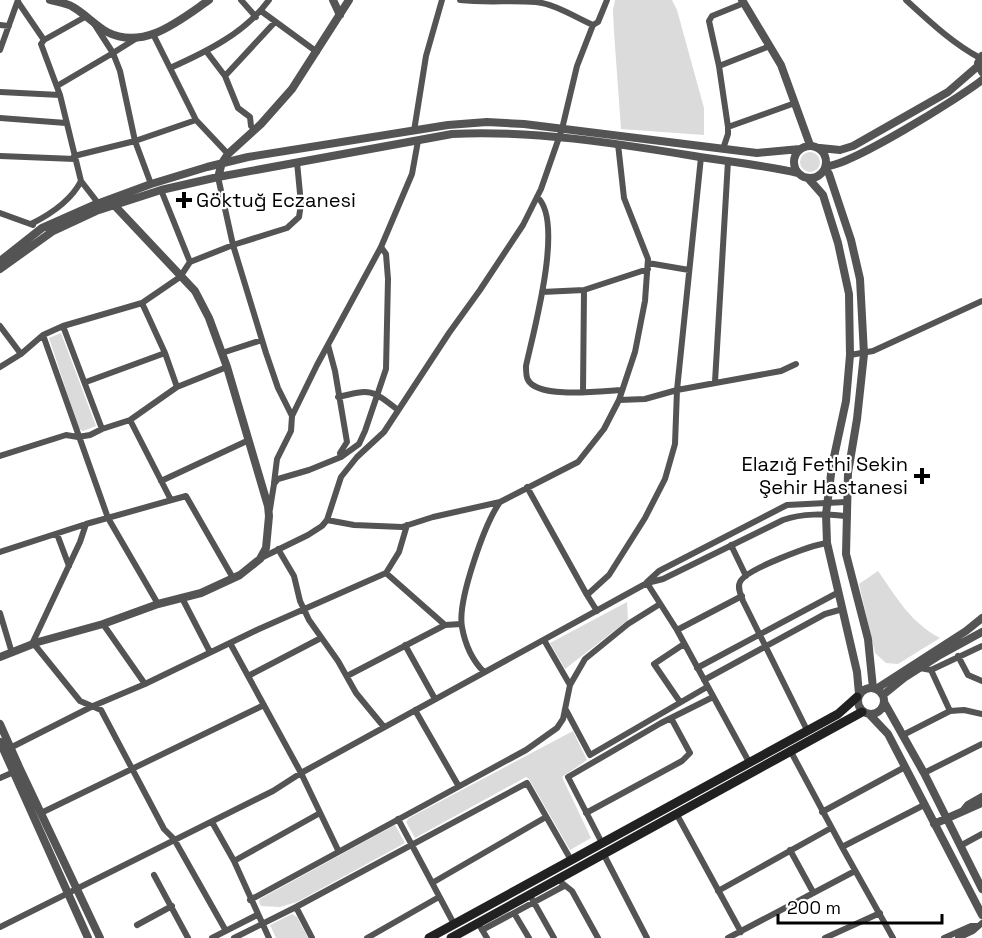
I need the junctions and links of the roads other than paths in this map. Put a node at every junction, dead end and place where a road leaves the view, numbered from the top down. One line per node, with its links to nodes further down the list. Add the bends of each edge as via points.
1 (50, 0): 16 (street, via 71,6)
2 (209, 0): 22 (street)
3 (241, 0): 14 (street)
4 (269, 0): 14 (street)
5 (333, 0): 15 (street)
6 (349, 0): 15 (street)
7 (442, 0): 45 (street, via 426,56)
8 (460, 0): 12 (street)
9 (608, 0): 20 (street, via 598,22)
10 (906, 0): 30 (street)
11 (18, 1): 21 (street); 24 (street)
12 (551, 2): 20 (street)
13 (743, 2): 25 (street); 31 (street, via 709,21)
14 (259, 14): 18 (street); 27 (street)
15 (340, 15): 28 (street)
16 (85, 16): 17 (street); 24 (street)
17 (93, 22): 23 (street, via 117,35); 29 (street)
18 (275, 22): 28 (street); 33 (street)
19 (0, 25): 21 (street)
20 (592, 25): 43 (street, via 577,66)
21 (9, 26): 26 (street)
22 (153, 34): 23 (street); 32 (street)
23 (137, 38): 29 (street)
24 (44, 40): 35 (street, via 41,44)
25 (770, 46): 31 (street); 38 (street)
26 (0, 50)
27 (206, 51): 32 (street); 33 (street)
28 (317, 52): 44 (street, via 292,89)
29 (112, 53): 35 (street); 47 (street, via 120,71)
30 (980, 63): 51 (street, via 948,92 860,143 840,150)
31 (719, 66): 42 (street)
32 (170, 68): 40 (street)
33 (225, 76): 44 (street, via 238,108 250,117)
34 (982, 80): 61 (street, via 859,154)
35 (57, 86): 37 (street)
36 (0, 92): 37 (street)
37 (60, 95): 41 (street)
38 (795, 103): 42 (street); 50 (street)
39 (0, 118): 41 (street)
40 (196, 120): 47 (street); 54 (street)
41 (66, 123): 56 (street)
42 (728, 127): 52 (street)
43 (562, 129): 45 (street, via 487,122); 46 (street); 52 (street)
44 (255, 130): 54 (street)
45 (414, 131): 60 (street)
46 (558, 137): 48 (street, via 481,133); 49 (street); 68 (street)
47 (135, 141): 56 (street); 66 (street)
48 (418, 141): 59 (street); 75 (street, via 412,174)
49 (618, 144): 57 (street); 78 (street, via 624,198)
50 (810, 145): 51 (street); 53 (street)
51 (820, 148): 61 (street, via 826,157)
52 (723, 149): 53 (street, via 757,153)
53 (800, 149): 62 (street, via 794,158)
54 (228, 154): 60 (street)
55 (0, 156): 56 (street)
56 (74, 157): 65 (street)
57 (701, 157): 58 (street); 80 (street)
58 (728, 161): 62 (street); 100 (street)
59 (297, 162): 63 (street); 74 (street, via 299,217 287,228)
60 (222, 163): 63 (street); 66 (street)
61 (826, 167): 64 (street, via 818,176); 94 (street, via 852,240 860,279)
62 (798, 173): 64 (street)
63 (218, 177): 67 (street); 74 (street)
64 (808, 178): 95 (street, via 823,195 838,243 849,294)
65 (81, 181): 69 (street); 72 (street, via 56,209)
66 (151, 184): 69 (street)
67 (161, 190): 70 (street); 77 (street)
68 (537, 197): 83 (street, via 544,206 549,250); 108 (street, via 523,225)
69 (98, 203): 73 (street)
70 (115, 206): 79 (street, via 52,231); 81 (street)
71 (0, 213): 72 (street)
72 (32, 224): 73 (street)
73 (42, 228): 76 (street)
74 (233, 245): 77 (street); 89 (street)
75 (381, 248): 90 (street); 105 (street, via 386,254 388,279 386,369)
76 (0, 261)
77 (190, 262): 81 (street)
78 (648, 266): 80 (street); 82 (street); 102 (street, via 635,351)
79 (0, 269)
80 (689, 270): 103 (street)
81 (180, 277): 85 (street); 92 (street, via 195,291)
82 (584, 291): 83 (street); 104 (street)
83 (542, 292): 104 (street, via 526,366 528,380 543,390)
84 (982, 302): 94 (street)
85 (142, 303): 87 (street); 91 (street)
86 (0, 326): 93 (street)
87 (63, 326): 88 (street); 99 (street)
88 (42, 335): 93 (street); 112 (street)
89 (262, 340): 92 (street); 109 (street)
90 (328, 345): 106 (street); 109 (street)
91 (165, 353): 99 (street); 101 (street)
92 (222, 353): 98 (street)
93 (21, 354): 97 (street)
94 (864, 354): 95 (street); 122 (street)
95 (850, 355): 121 (street)
96 (796, 364): 100 (street, via 781,371)
97 (0, 367)
98 (227, 367): 101 (street); 113 (street)
99 (86, 382): 111 (street)
100 (715, 382): 103 (street)
101 (177, 387): 110 (street)
102 (621, 390): 104 (street); 107 (street)
103 (676, 390): 107 (street, via 645,399); 142 (street, via 675,444 665,479 609,575)
104 (583, 392)
105 (378, 394): 106 (street, via 365,391); 108 (street); 115 (street, via 359,444)
106 (338, 398): 115 (street, via 347,442)
107 (618, 400): 118 (street, via 604,429 578,462)
108 (398, 410): 127 (street, via 384,432 342,477)
109 (292, 416): 117 (street, via 291,431 277,459)
110 (130, 420): 111 (street); 116 (street)
111 (102, 429): 112 (street)
112 (78, 437): 114 (street, via 66,435); 126 (street)
113 (249, 440): 116 (street); 124 (street)
114 (0, 456)
115 (341, 457): 117 (street, via 278,479)
116 (161, 481): 119 (street)
117 (274, 484): 124 (street)
118 (527, 488): 120 (street); 142 (street)
119 (171, 500): 126 (street); 139 (street, via 186,496)
120 (500, 502): 129 (street); 153 (street, via 478,548)
121 (828, 502): 122 (street); 123 (street); 140 (street, via 787,505 659,571)
122 (846, 502): 125 (street)
123 (826, 514): 125 (street); 131 (street); 132 (street, via 796,515)
124 (269, 516): 135 (street, via 266,548)
125 (845, 516): 181 (street, via 846,554 868,639)
126 (108, 518): 128 (street); 145 (street)
127 (327, 520): 129 (street, via 385,528); 133 (street)
128 (86, 525): 130 (street); 136 (street)
129 (407, 525): 137 (street, via 399,552)
130 (57, 534): 134 (street); 136 (street)
131 (827, 543): 138 (street); 141 (street)
132 (731, 545): 138 (street); 140 (street, via 663,579)
133 (278, 549): 135 (street); 148 (street, via 294,576)
134 (0, 552)
135 (261, 558): 139 (street)
136 (69, 566): 161 (street)
137 (386, 573): 148 (street); 154 (street)
138 (746, 576): 143 (street, via 740,582)
139 (233, 578): 144 (street)
140 (646, 583): 146 (street); 149 (street)
141 (839, 592): 147 (street); 157 (street)
142 (587, 595): 149 (street)
143 (742, 596): 155 (street); 157 (street)
144 (182, 598): 145 (street); 166 (street)
145 (158, 604): 152 (street)
146 (660, 604): 155 (street); 179 (street, via 585,659)
147 (843, 609): 164 (street, via 825,614); 182 (street)
148 (304, 610): 158 (street); 160 (street)
149 (597, 611): 159 (street)
150 (0, 613): 167 (street)
151 (982, 618): 181 (street)
152 (103, 624): 161 (street); 178 (street)
153 (461, 624): 154 (street); 173 (street, via 474,663)
154 (445, 625): 163 (street)
155 (676, 630): 162 (street)
156 (982, 632): 171 (street)
157 (759, 633): 164 (street); 170 (street)
158 (321, 638): 174 (street); 175 (street)
159 (544, 640): 173 (street); 179 (street)
160 (230, 643): 166 (street); 174 (street)
161 (33, 644): 167 (street); 188 (street, via 80,701)
162 (684, 644): 170 (street); 186 (street, via 654,664)
163 (405, 645): 175 (street); 184 (street)
164 (766, 646): 176 (street); 197 (street)
165 (982, 646): 168 (street)
166 (210, 652): 178 (street)
167 (12, 653): 169 (street)
168 (958, 656): 172 (street); 177 (street, via 968,675)
169 (0, 657)
170 (697, 668): 176 (street)
171 (920, 668): 172 (street); 185 (street)
172 (931, 670): 191 (street)
173 (484, 672): 184 (street)
174 (248, 676): 187 (street)
175 (347, 676): 196 (street)
176 (704, 680): 180 (street)
177 (982, 681)
178 (145, 684): 188 (street)
179 (570, 685): 189 (street)
180 (707, 687): 183 (street); 186 (street)
181 (874, 688): 182 (street); 185 (street)
182 (858, 695): 192 (street, via 858,705); 197 (main road, via 838,714)
183 (713, 697): 194 (street); 204 (street)
184 (435, 699): 190 (street)
185 (883, 699): 192 (street, via 878,712); 198 (street)
186 (680, 702): 189 (street, via 590,755)
187 (264, 705): 206 (street); 208 (street)
188 (93, 706): 201 (street); 206 (street, via 102,710)
189 (566, 709): 211 (street, via 557,728 526,750)
190 (415, 710): 196 (street); 211 (street)
191 (950, 711): 193 (street); 198 (street)
192 (866, 713): 202 (main road); 205 (street, via 888,734)
193 (982, 714)
194 (671, 718): 219 (street, via 568,777); 219 (street, via 690,753 688,756)
195 (0, 724): 201 (street)
196 (384, 727): 208 (street)
197 (807, 730): 204 (main road)
198 (903, 735): 209 (street)
199 (0, 742): 203 (street)
200 (982, 744): 209 (street)
201 (10, 747): 207 (street)
202 (790, 750): 216 (street); 220 (main road)
203 (3, 758): 207 (street)
204 (749, 762): 232 (main road)
205 (905, 767): 214 (street); 216 (street)
206 (132, 768): 217 (street); 228 (street, via 164,829)
207 (16, 771): 210 (street); 217 (street); 245 (street)
208 (301, 773): 218 (street); 224 (street)
209 (924, 773): 222 (street)
210 (0, 778)
211 (458, 785): 223 (street)
212 (982, 797): 215 (street)
213 (982, 803): 215 (street)
214 (924, 805): 225 (street); 231 (street)
215 (964, 810): 222 (street)
216 (822, 812): 226 (street)
217 (40, 813): 242 (street)
218 (320, 813): 233 (street); 236 (street)
219 (586, 813): 232 (street)
220 (676, 813): 232 (main road); 243 (street)
221 (546, 817): 229 (street, via 527,783); 235 (street); 240 (street)
222 (946, 818): 225 (street); 230 (street)
223 (398, 819): 229 (street); 233 (street)
224 (212, 822): 228 (street); 236 (street)
225 (934, 824): 254 (street)
226 (831, 828): 231 (street); 234 (street)
227 (982, 834): 230 (street)
228 (174, 839): 242 (street); 261 (street)
229 (411, 845): 240 (street); 250 (street)
230 (960, 846): 241 (street)
231 (842, 847): 237 (street)
232 (603, 848): 235 (main road); 239 (main road); 277 (street)
233 (338, 850): 248 (street)
234 (790, 850): 243 (street); 244 (street)
235 (571, 860): 256 (main road)
236 (234, 861): 248 (street)
237 (855, 871): 244 (street); 252 (street)
238 (154, 875): 249 (street)
239 (561, 882): 247 (main road); 276 (street, via 572,891)
240 (432, 883): 246 (street)
241 (982, 887)
242 (77, 889): 245 (street); 264 (street)
243 (718, 891): 262 (street)
244 (813, 892): 262 (street)
245 (68, 894): 260 (street); 263 (street)
246 (439, 897): 256 (street); 270 (street)
247 (532, 898): 251 (street); 259 (main road); 275 (street)
248 (250, 900): 253 (street)
249 (172, 906): 257 (street); 265 (street)
250 (296, 907): 255 (street); 269 (street)
251 (514, 913): 259 (street); 274 (street)
252 (880, 913): 279 (street); 280 (street)
253 (257, 915): 255 (street); 261 (street)
254 (982, 915)
255 (261, 924): 267 (street); 268 (street)
256 (454, 924): 271 (main road)
257 (137, 925)
258 (980, 925): 281 (street); 282 (street)
259 (480, 926): 272 (main road); 273 (street)
260 (0, 927)
261 (226, 931): 266 (street)
262 (741, 932): 278 (street)
263 (88, 938)
264 (100, 938)
265 (188, 938)
266 (212, 938)
267 (234, 938)
268 (269, 938)
269 (312, 938)
270 (367, 938)
271 (429, 938)
272 (451, 938)
273 (487, 938)
274 (529, 938)
275 (554, 938)
276 (598, 938)
277 (647, 938)
278 (728, 938)
279 (825, 938)
280 (893, 938)
281 (944, 938)
282 (958, 938)

